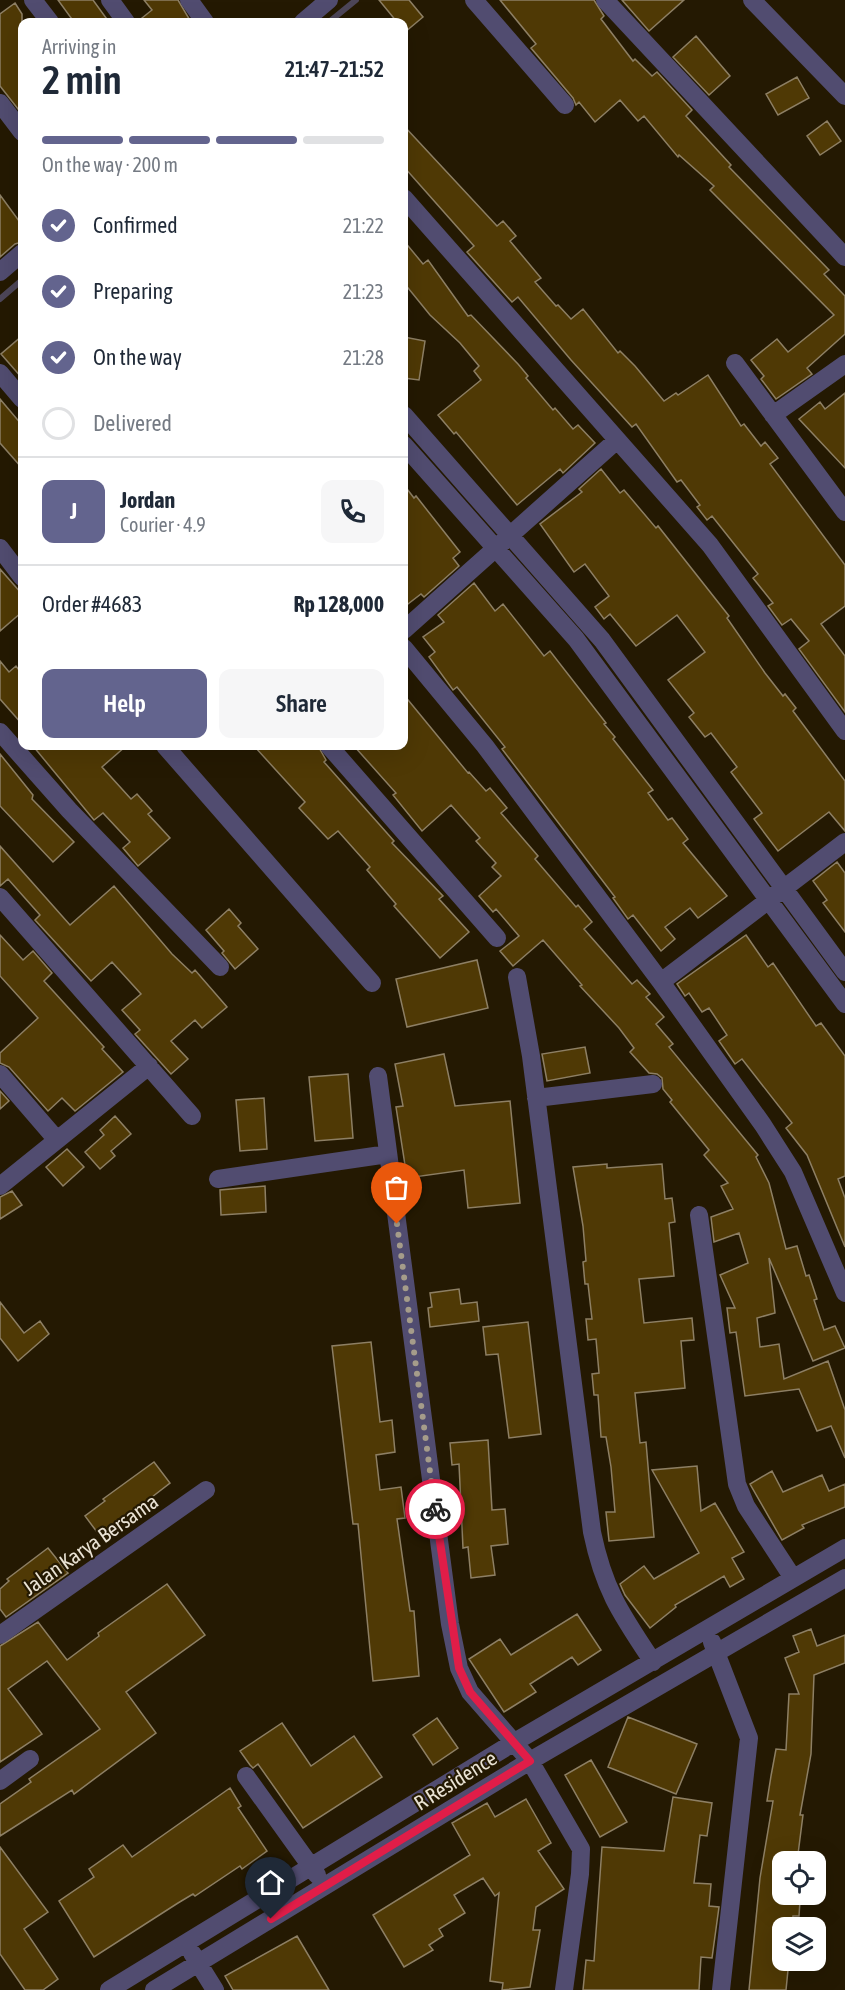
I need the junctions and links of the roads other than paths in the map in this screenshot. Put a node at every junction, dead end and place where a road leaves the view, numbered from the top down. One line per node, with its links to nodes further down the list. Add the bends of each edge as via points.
1 (33, 0): 8 (street)
2 (110, 0): 9 (street)
3 (189, 0): 10 (street)
4 (329, 0): 11 (street)
5 (474, 0): 14 (street)
6 (605, 0): 18 (street)
7 (752, 0): 12 (street)
8 (47, 18)
9 (123, 18)
10 (202, 18)
11 (308, 18)
12 (845, 96)
13 (0, 103): 15 (street)
14 (566, 105)
15 (18, 127)
16 (408, 203): 26 (street)
17 (18, 256): 19 (street)
18 (845, 257)
19 (0, 270)
20 (735, 363): 24 (street)
21 (845, 364): 24 (street)
22 (0, 373): 23 (street)
23 (18, 394)
24 (773, 415): 28 (street)
25 (408, 420): 29 (street)
26 (617, 440): 29 (street); 35 (street, via 710,545)
27 (408, 449): 30 (street)
28 (845, 512)
29 (509, 534): 30 (street); 37 (street, via 602,639)
30 (494, 546): 33 (street); 38 (street, via 576,639)
31 (0, 548): 32 (street)
32 (18, 572)
33 (408, 626)
34 (408, 653): 49 (street, via 485,746)
35 (845, 731)
36 (0, 732): 46 (street)
37 (671, 734): 38 (street); 42 (street)
38 (656, 747): 44 (street)
39 (168, 750): 50 (street)
40 (332, 750): 45 (street)
41 (845, 842): 42 (street)
42 (783, 889): 44 (street); 47 (street)
43 (0, 897): 52 (street)
44 (767, 901): 49 (street); 51 (street)
45 (497, 938)
46 (220, 968)
47 (845, 972)
48 (517, 977): 56 (street)
49 (661, 982): 63 (street, via 793,1172)
50 (372, 983)
51 (845, 1004)
52 (149, 1066): 57 (street); 58 (street)
53 (0, 1074): 58 (street)
54 (378, 1076): 59 (street)
55 (653, 1084): 56 (street)
56 (536, 1098): 71 (street, via 594,1541 612,1600)
57 (192, 1116)
58 (57, 1140): 61 (street)
59 (388, 1154): 60 (street); 72 (street, via 459,1668 470,1692)
60 (218, 1179)
61 (0, 1186)
62 (699, 1215): 66 (street, via 736,1484 746,1506)
63 (845, 1293)
64 (206, 1490): 69 (street, Jalan Karya Bersama)
65 (845, 1548): 66 (street)
66 (794, 1578): 68 (street)
67 (845, 1578): 70 (street, R Residence)
68 (705, 1630): 70 (street); 71 (street)
69 (0, 1635)
70 (717, 1652): 74 (street, R Residence); 85 (street, via 747,1728 750,1752)
71 (653, 1662): 72 (street)
72 (513, 1743): 74 (street); 77 (street)
73 (30, 1759): 76 (street)
74 (530, 1761): 78 (street, R Residence); 84 (street, via 581,1849)
75 (246, 1776): 77 (street)
76 (0, 1781)
77 (311, 1868): 78 (street); 79 (street)
78 (325, 1886): 80 (street, R Residence)
79 (185, 1942): 80 (street); 81 (street)
80 (199, 1963): 82 (street, R Residence); 83 (street)
81 (109, 1990)
82 (154, 1990)
83 (215, 1990)
84 (564, 1990)
85 (721, 1990)

